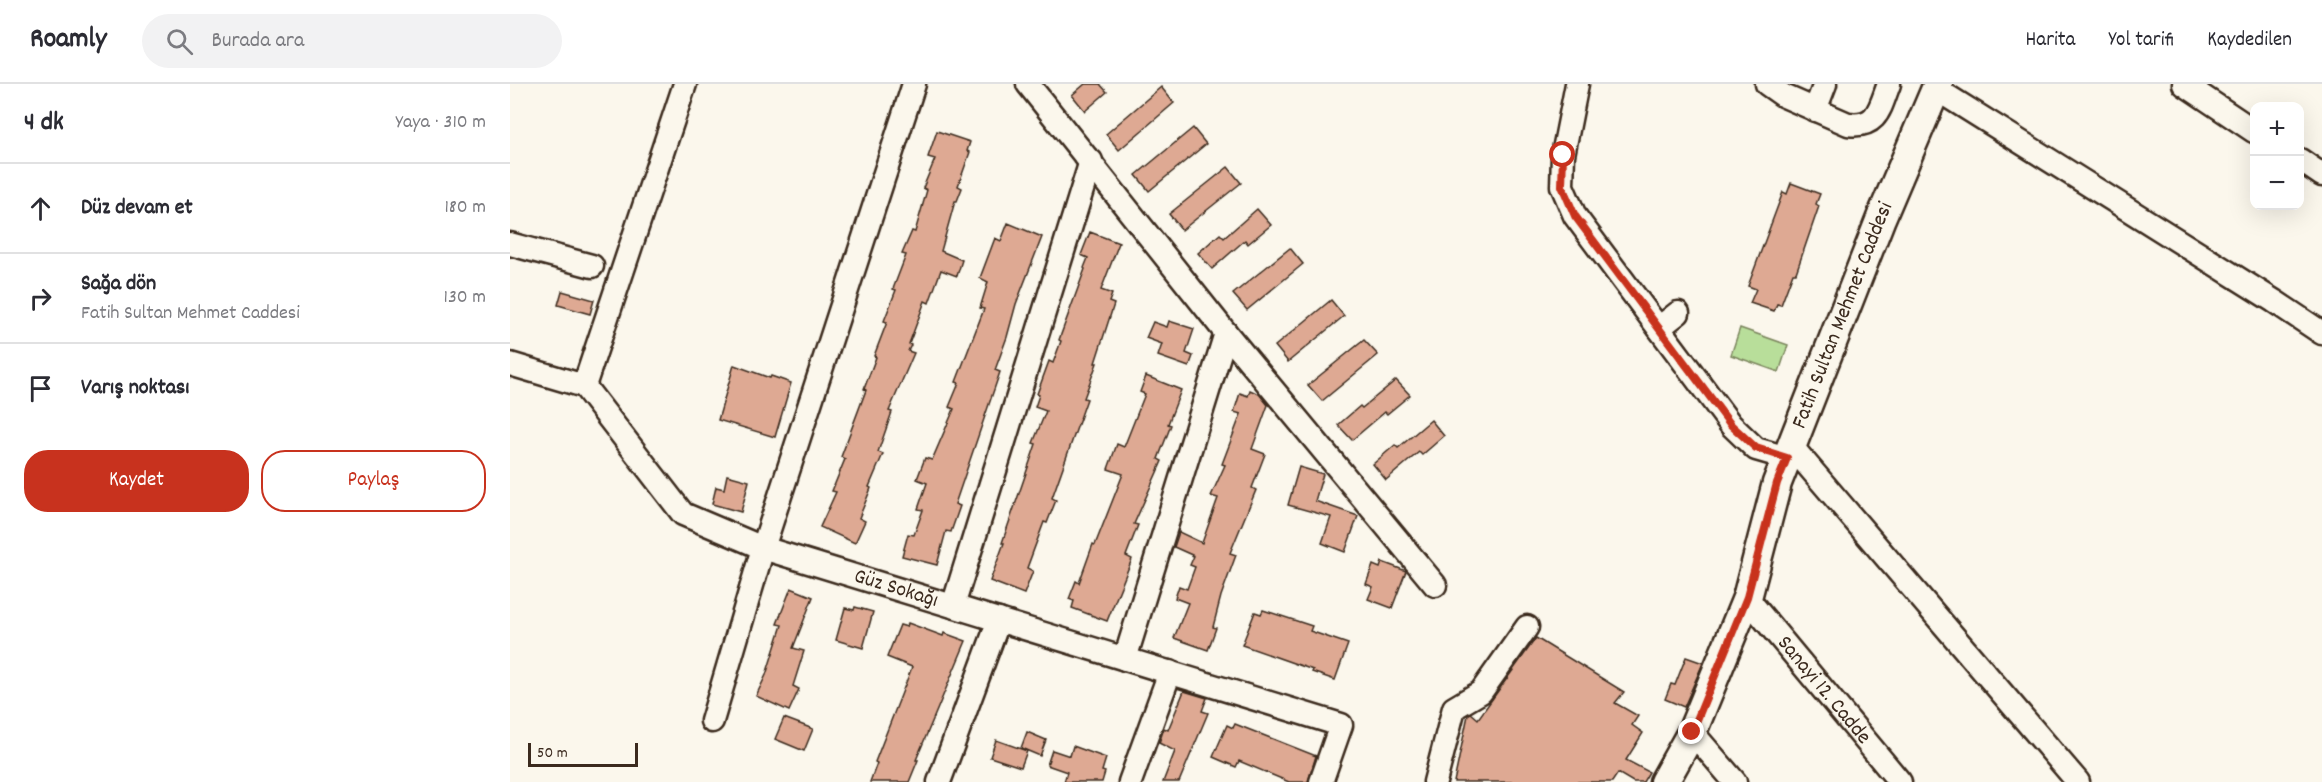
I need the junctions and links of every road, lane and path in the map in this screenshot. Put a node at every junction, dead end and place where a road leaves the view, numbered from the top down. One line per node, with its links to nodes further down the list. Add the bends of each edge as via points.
1 (685, 84): 22 (street)
2 (914, 84): 24 (street)
3 (1028, 84): 12 (street)
4 (1577, 84): 18 (street, via 1563,155 1562,186 1575,216)
5 (1767, 84): 10 (street)
6 (1826, 84): 10 (street)
7 (1889, 84): 10 (street, via 1870,122 1848,124)
8 (2184, 84): 11 (street)
9 (1937, 87): 20 (street); 23 (main road, Fatih Sultan Mehmet Caddesi)
10 (1815, 110)
11 (2250, 127)
12 (1091, 161): 19 (street); 27 (street)
13 (2304, 163): 14 (street)
14 (2322, 175)
15 (510, 244): 16 (street)
16 (592, 266)
17 (1678, 313): 18 (street)
18 (1659, 328): 23 (street, via 1731,425 1756,448)
19 (1226, 333): 25 (street); 30 (street)
20 (2322, 333)
21 (510, 364): 22 (street)
22 (584, 386): 24 (street, Güz Sokağı, via 683,514)
23 (1789, 452): 26 (main road, Fatih Sultan Mehmet Caddesi); 41 (street)
24 (763, 548): 27 (street, Güz Sokağı); 32 (street)
25 (1435, 585)
26 (1747, 597): 33 (main road, Fatih Sultan Mehmet Caddesi); 40 (street, Sanayi 12. Cadde)
27 (953, 606): 28 (street, Güz Sokağı)
28 (999, 620): 30 (street, Güz Sokağı); 34 (street)
29 (1527, 627): 37 (street, via 1481,692 1454,708)
30 (1125, 658): 31 (street, Güz Sokağı)
31 (1170, 672): 35 (street); 36 (street, Güz Sokağı, via 1341,725)
32 (712, 721)
33 (1692, 732): 38 (main road, Fatih Sultan Mehmet Caddesi); 39 (street)
34 (939, 782)
35 (1130, 782)
36 (1320, 782)
37 (1435, 782)
38 (1664, 782)
39 (1735, 782)
40 (1900, 782)
41 (2078, 782)

